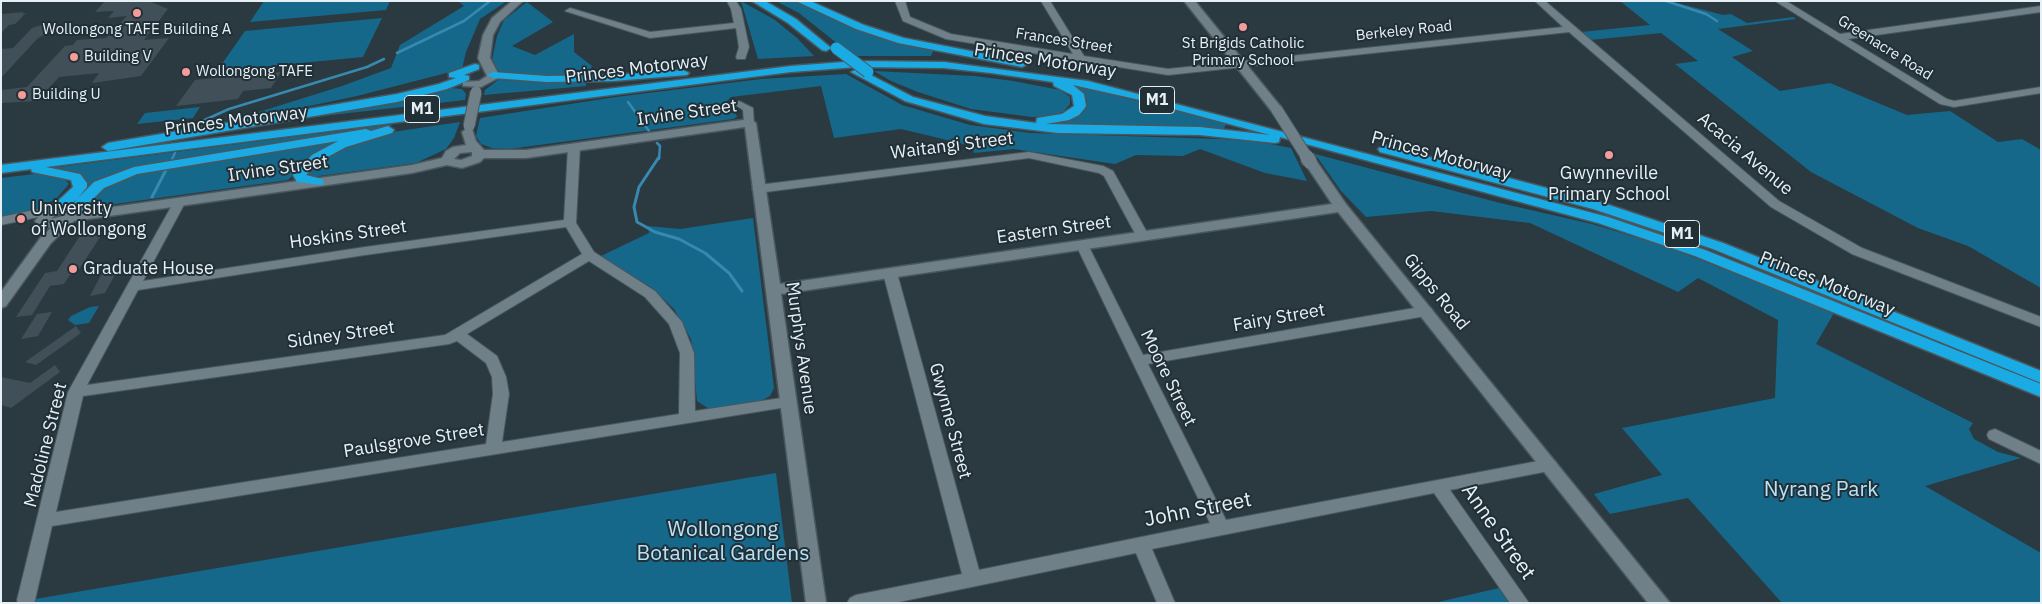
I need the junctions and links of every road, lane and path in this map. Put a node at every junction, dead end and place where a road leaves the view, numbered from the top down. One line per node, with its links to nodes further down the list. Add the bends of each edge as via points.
1 (518, 1): 17 (main road, via 491,27)
2 (731, 1): 13 (street)
3 (757, 1): 16 (highway)
4 (770, 1): 16 (highway, via 797,17)
5 (801, 1): 23 (highway, via 902,41)
6 (900, 1): 19 (street, Frances Street, via 906,19 949,37)
7 (1045, 1): 19 (street)
8 (1189, 1): 20 (main road, Gipps Road)
9 (1539, 1): 14 (street, Acacia Avenue)
10 (1779, 1): 15 (street, Greenacre Road)
11 (2041, 10): 15 (street)
12 (570, 11): 13 (street, via 650,34)
13 (739, 25): 18 (street, via 744,47)
14 (1571, 29): 20 (street, Berkeley Road); 61 (street, Acacia Avenue, via 1775,204 1857,252)
15 (1839, 37): 27 (street, Greenacre Road, via 1949,103)
16 (831, 48): 22 (highway)
17 (484, 52): 24 (main road, via 484,62); 25 (main road)
18 (741, 57)
19 (1081, 59): 20 (street, Frances Street, via 1168,72)
20 (1240, 63): 45 (main road, Gipps Road, bridge, via 1277,110)
21 (762, 67): 23 (highway, Princes Motorway / M1, via 867,59 915,59 968,61); 24 (highway, via 613,78); 36 (highway, Princes Motorway / M1)
22 (861, 69): 22 (highway, via 932,101 971,112 1032,121 1055,120 1071,115 1081,103 1074,90 1048,82 960,71); 28 (highway, Princes Motorway / M1, via 792,69); 41 (highway, Princes Motorway / M1, via 944,66 1088,84); 41 (highway, via 909,98 984,120 1058,128 1251,136)
23 (1065, 72): 64 (highway, Princes Motorway / M1, via 1310,130 1598,206 1718,246)
24 (492, 76): 25 (main road); 25 (main road, via 480,72)
25 (470, 79): 32 (main road, bridge); 36 (highway, via 364,104)
26 (2041, 90): 27 (street)
27 (2029, 92): 29 (street)
28 (601, 93): 33 (highway); 39 (highway, Princes Motorway / M1)
29 (2041, 98)
30 (739, 104): 31 (street, Murphys Avenue, via 748,108)
31 (750, 123): 34 (main road, Irvine Street); 43 (main road, Murphys Avenue)
32 (469, 129): 35 (main road, via 470,142); 37 (main road)
33 (388, 130): 42 (highway, via 342,144 316,158 299,174 302,179); 47 (highway, via 134,171 99,185)
34 (574, 147): 35 (main road, Irvine Street, via 526,154); 50 (street)
35 (478, 151): 37 (main road, Irvine Street, via 476,159 462,164)
36 (82, 152): 38 (highway, Princes Motorway / M1)
37 (448, 158): 42 (main road, Irvine Street, via 412,169)
38 (1, 162)
39 (24, 167): 40 (highway, Princes Motorway / M1); 46 (highway, via 78,179 78,191)
40 (1, 169)
41 (1449, 177): 65 (highway, Princes Motorway / M1, via 1656,237)
42 (317, 182): 44 (main road, Irvine Street)
43 (758, 189): 52 (street, Waitangi Street, via 1029,155 1103,170 1109,174); 57 (main road, Murphys Avenue)
44 (180, 201): 47 (main road, Irvine Street); 56 (street, Madoline Street)
45 (1341, 207): 52 (main road, Eastern Street); 60 (main road, Gipps Road)
46 (54, 210): 47 (main road, via 68,207); 48 (street); 49 (main road, via 44,216)
47 (72, 214): 49 (main road, via 55,223); 59 (main road, via 46,240)
48 (1, 221)
49 (43, 222): 51 (street); 58 (main road, via 37,241)
50 (570, 223): 54 (street); 56 (street, Hoskins Street)
51 (1, 227)
52 (1143, 236): 53 (main road, Eastern Street)
53 (1082, 244): 55 (main road, Eastern Street); 63 (street, Moore Street)
54 (590, 255): 62 (street, Sidney Street); 68 (street, via 650,294 675,322 687,353)
55 (890, 273): 57 (main road, Eastern Street); 77 (street, Gwynne Street)
56 (133, 287): 66 (street, Madoline Street)
57 (773, 290): 67 (main road, Murphys Avenue)
58 (1, 291)
59 (1, 303)
60 (1426, 311): 63 (street, Fairy Street); 72 (main road, Gipps Road)
61 (2041, 322)
62 (459, 335): 66 (street, Sidney Street); 70 (street, via 492,360 499,377 501,394)
63 (1138, 361): 75 (street, Moore Street)
64 (2041, 377)
65 (2041, 391)
66 (76, 392): 74 (street, Madoline Street)
67 (788, 402): 68 (street, Paulsgrove Street); 79 (main road, Murphys Avenue)
68 (687, 419): 70 (street, Paulsgrove Street)
69 (1995, 435): 71 (street)
70 (493, 449): 74 (street, Paulsgrove Street)
71 (2041, 458)
72 (1549, 465): 73 (street, John Street); 83 (main road, Gipps Road)
73 (1439, 487): 75 (street, John Street); 82 (street, Anne Street)
74 (46, 520): 78 (street, Madoline Street)
75 (1221, 528): 76 (street, John Street)
76 (1141, 545): 77 (street, John Street); 81 (street)
77 (972, 579): 80 (street, John Street)
78 (26, 600)
79 (816, 603)
80 (856, 603)
81 (1166, 603)
82 (1520, 603)
83 (1660, 603)

